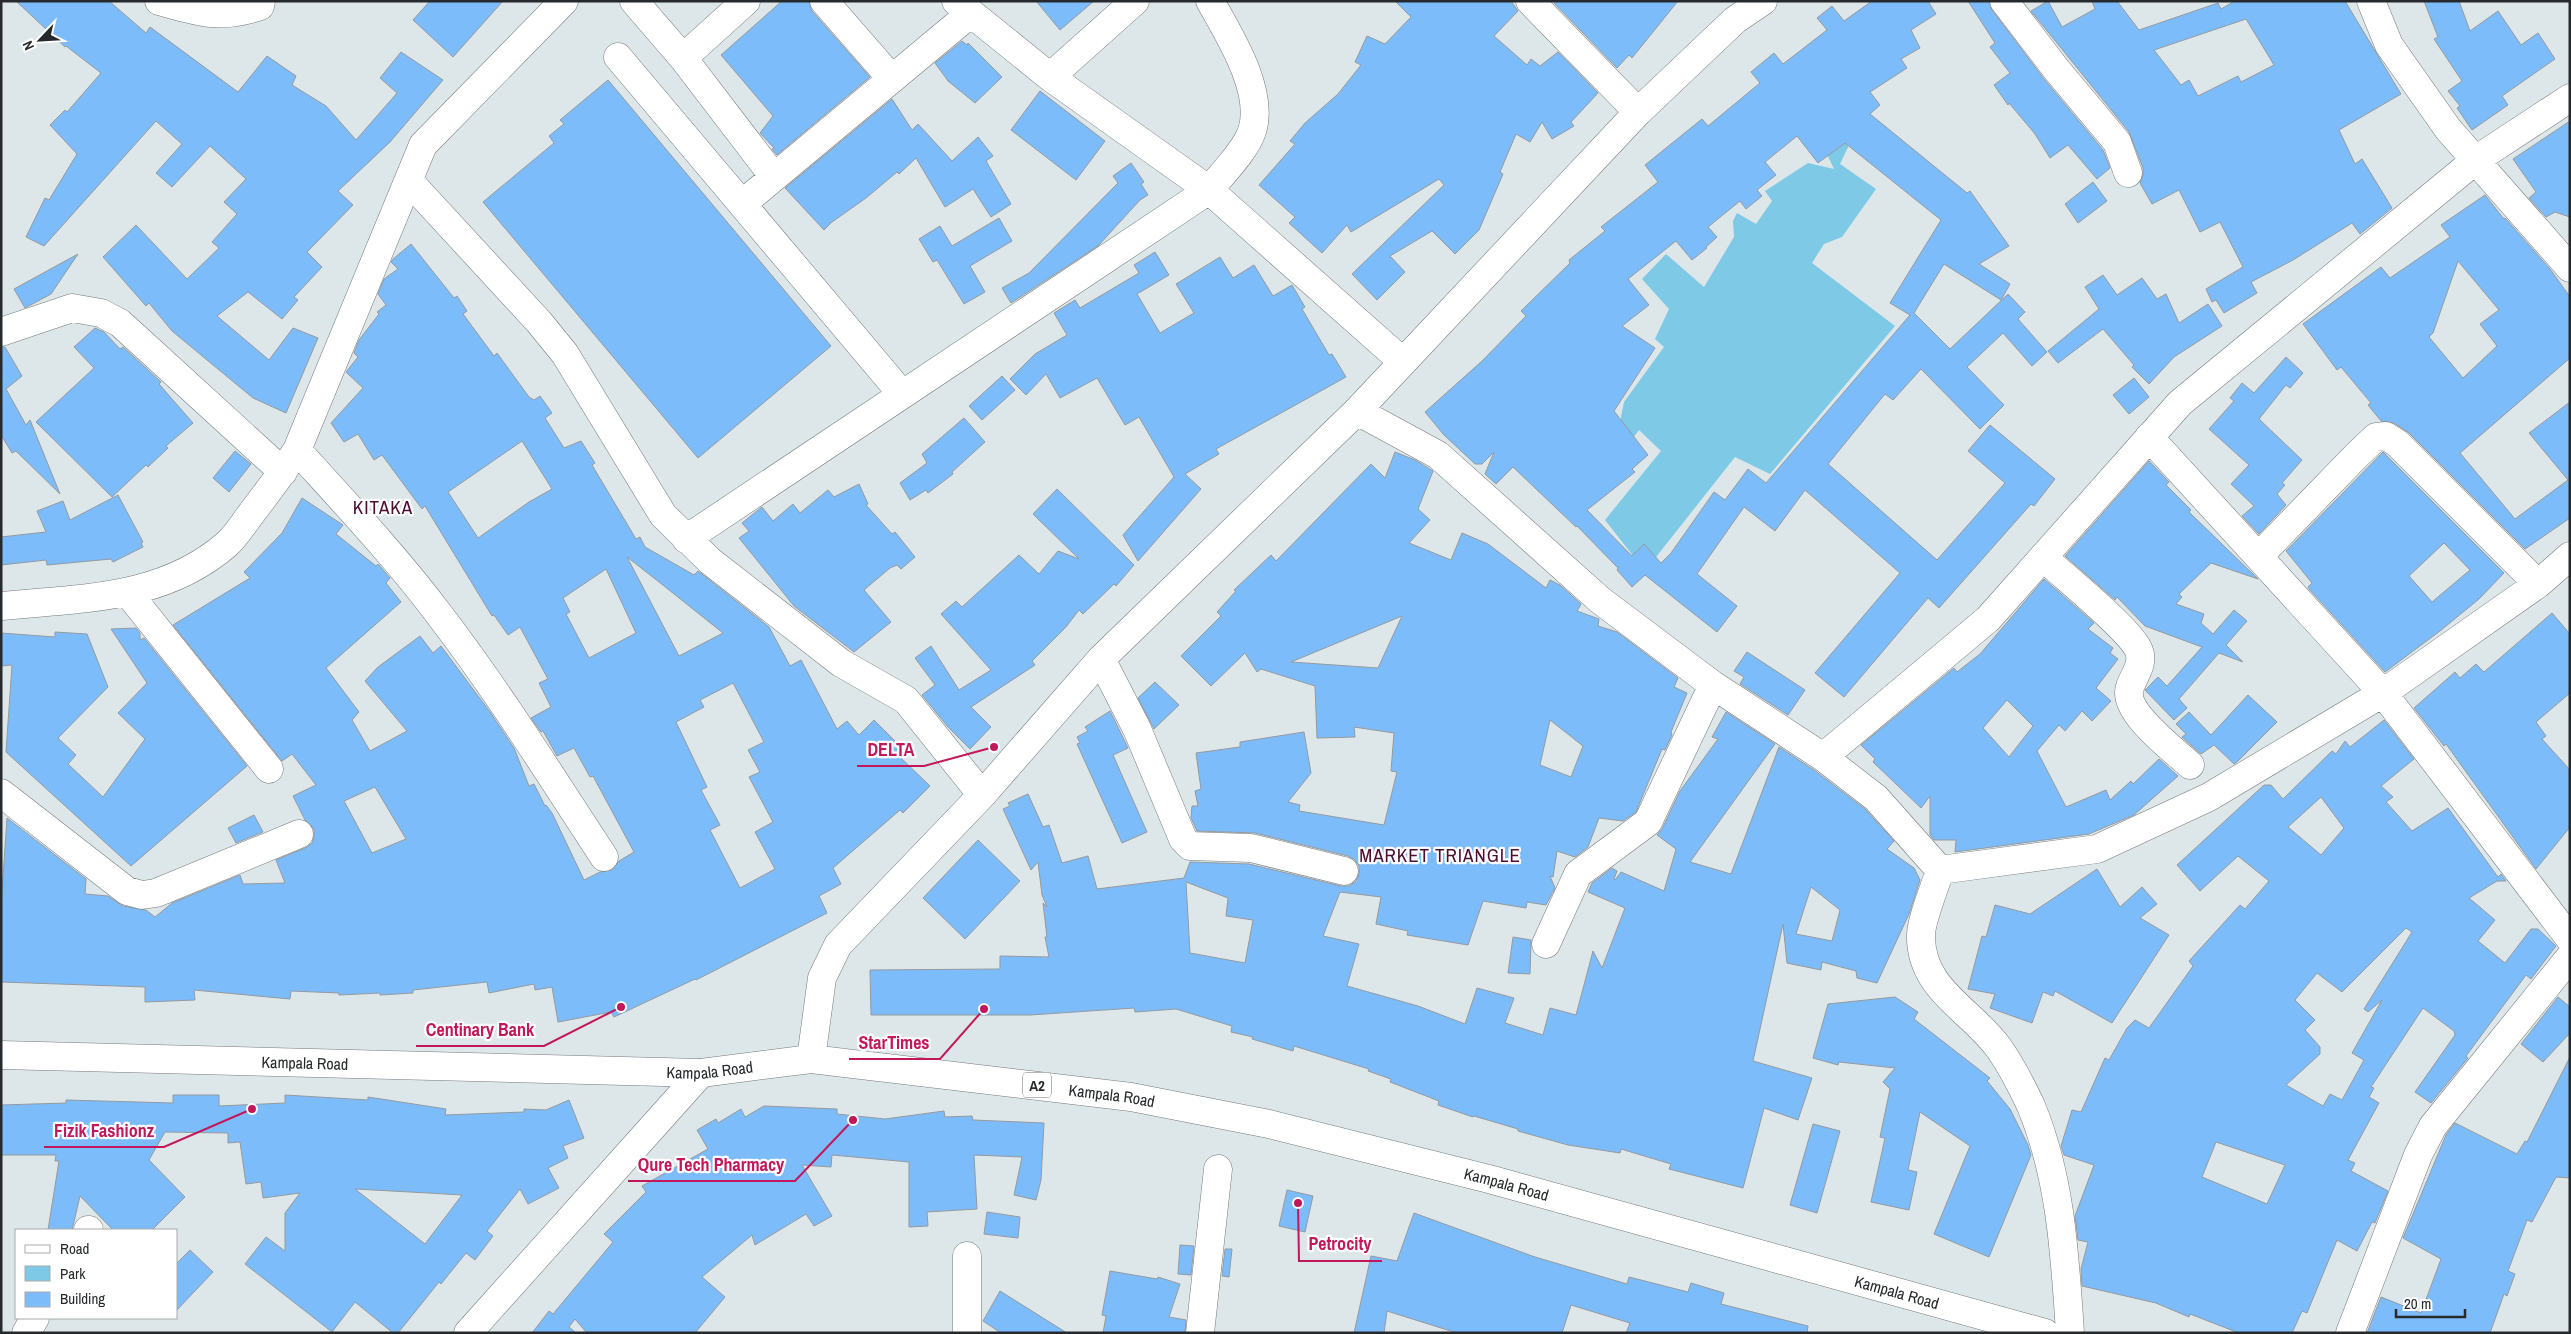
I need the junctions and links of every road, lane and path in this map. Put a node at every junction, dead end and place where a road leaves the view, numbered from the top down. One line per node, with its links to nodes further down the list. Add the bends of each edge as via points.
1 (158, 1): 2 (street, via 205,14 240,12 260,6)
2 (261, 1)
3 (564, 1): 23 (street, via 423,145)
4 (634, 1): 15 (street)
5 (746, 1): 15 (street)
6 (824, 1): 17 (street)
7 (1135, 1): 16 (street)
8 (1210, 1): 24 (street, via 1235,48 1256,101 1252,131)
9 (1530, 1): 19 (street)
10 (1763, 1): 19 (street, via 1735,20)
11 (2004, 1): 21 (street, via 2117,142)
12 (2371, 1): 20 (street, via 2390,45 2448,129)
13 (964, 7): 16 (street); 17 (street)
14 (618, 57): 25 (street)
15 (683, 58): 22 (street)
16 (1050, 77): 24 (street)
17 (892, 79): 22 (street)
18 (2570, 98): 20 (street)
19 (1638, 112): 28 (street, via 1561,197)
20 (2476, 159): 26 (street); 31 (street, via 2180,402)
21 (2128, 173)
22 (774, 177): 25 (street)
23 (409, 181): 32 (street); 33 (street, via 565,354 663,515)
24 (1209, 190): 28 (street); 29 (street)
25 (742, 204): 29 (street)
26 (2570, 268)
27 (1, 332): 32 (street, via 72,308 101,313 120,323)
28 (1402, 361): 30 (street)
29 (902, 394): 33 (street)
30 (1358, 411): 40 (street); 41 (street, via 1438,455 1600,600)
31 (2149, 437): 34 (street); 36 (street)
32 (290, 461): 38 (street, via 229,543 200,565); 49 (street, via 401,566 438,612)
33 (686, 539): 47 (street, via 841,663 906,700)
34 (2258, 556): 37 (street, via 2376,437 2386,436 2397,443); 42 (street)
35 (2570, 556): 37 (street)
36 (2043, 557): 43 (street, via 1988,619); 44 (street, via 2127,634 2139,650 2141,662 2128,689 2131,706 2140,719)
37 (2538, 584): 42 (street)
38 (128, 593): 39 (street); 45 (street)
39 (1, 606)
40 (1101, 659): 47 (street); 51 (street, via 1137,729 1183,839 1190,846 1251,848)
41 (1713, 685): 43 (street); 53 (street, via 1648,822 1578,874)
42 (2383, 693): 50 (street, via 2209,797 2097,849); 52 (street)
43 (1823, 757): 50 (street, via 1876,798)
44 (2190, 765)
45 (269, 769)
46 (1, 793): 48 (street, via 127,891 142,895 156,893)
47 (982, 795): 56 (street, via 838,945 822,978)
48 (298, 834)
49 (604, 857)
50 (1940, 870): 66 (street, via 1921,934 1924,963 1938,988 1998,1047 2031,1106 2052,1175 2062,1230)
51 (1344, 871)
52 (2570, 939)
53 (1546, 944)
54 (2570, 957): 67 (street, via 2433,1126 2418,1155)
55 (1, 1055): 57 (street, Kampala Road / A2)
56 (811, 1059): 57 (street, Kampala Road / A2); 65 (street, Kampala Road / A2, via 1131,1097 1269,1124 1490,1179)
57 (701, 1073): 62 (street)
58 (1218, 1169): 64 (street)
59 (967, 1256): 63 (street)
60 (34, 1319): 61 (street)
61 (26, 1333)
62 (468, 1333)
63 (967, 1333)
64 (1200, 1333)
65 (2045, 1333)
66 (2070, 1333)
67 (2350, 1333)

